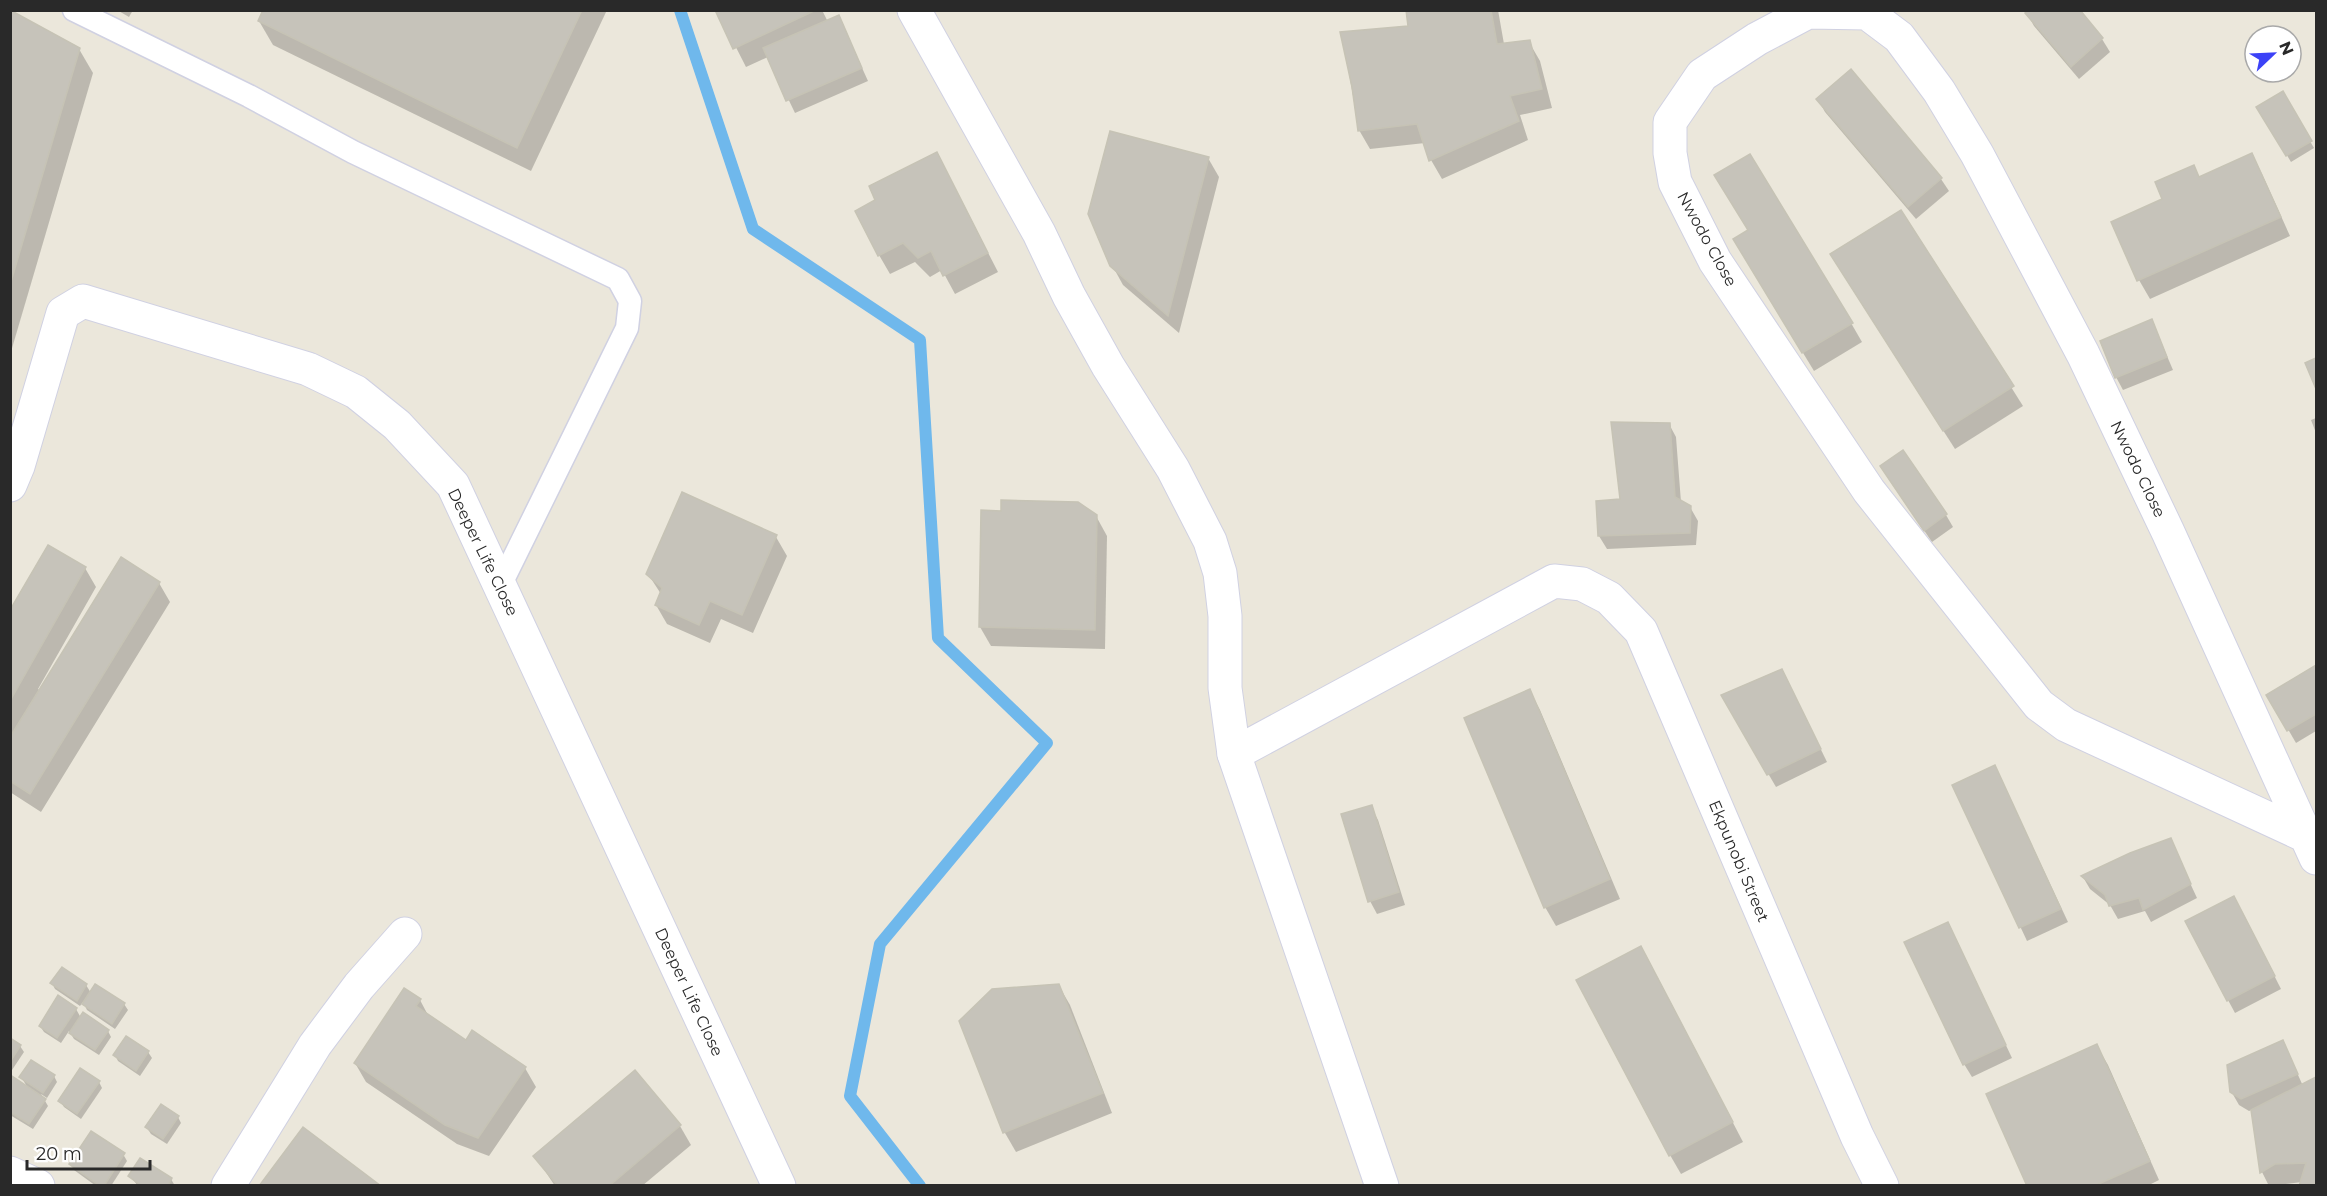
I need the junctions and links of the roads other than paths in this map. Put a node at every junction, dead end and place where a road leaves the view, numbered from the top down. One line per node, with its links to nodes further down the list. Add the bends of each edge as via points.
1 (74, 10): 4 (lane, via 353,152 618,279 630,301 627,328)
2 (914, 10): 5 (street, via 1039,233 1074,306 1173,469 1210,541 1223,594 1225,688)
3 (10, 485): 4 (street, Deeper Life Close, via 63,313 83,301 308,369 356,392 397,424 453,486)
4 (500, 586): 11 (street, Deeper Life Close)
5 (1234, 754): 12 (street); 13 (street, Ekpunobi Street, via 1554,581 1582,584 1609,598 1641,632 1848,1115)
6 (2311, 847): 6 (street, Nwodo Close, via 2083,354 1977,154 1939,91 1899,37 1867,13 1808,12 1702,75 1670,122 1675,182 1715,261 1884,509 2039,705 2066,725)
7 (405, 934): 10 (street, via 315,1045)
8 (10, 1173): 9 (street)
9 (38, 1185)
10 (228, 1185)
11 (779, 1185)
12 (1382, 1185)
13 (1882, 1185)

